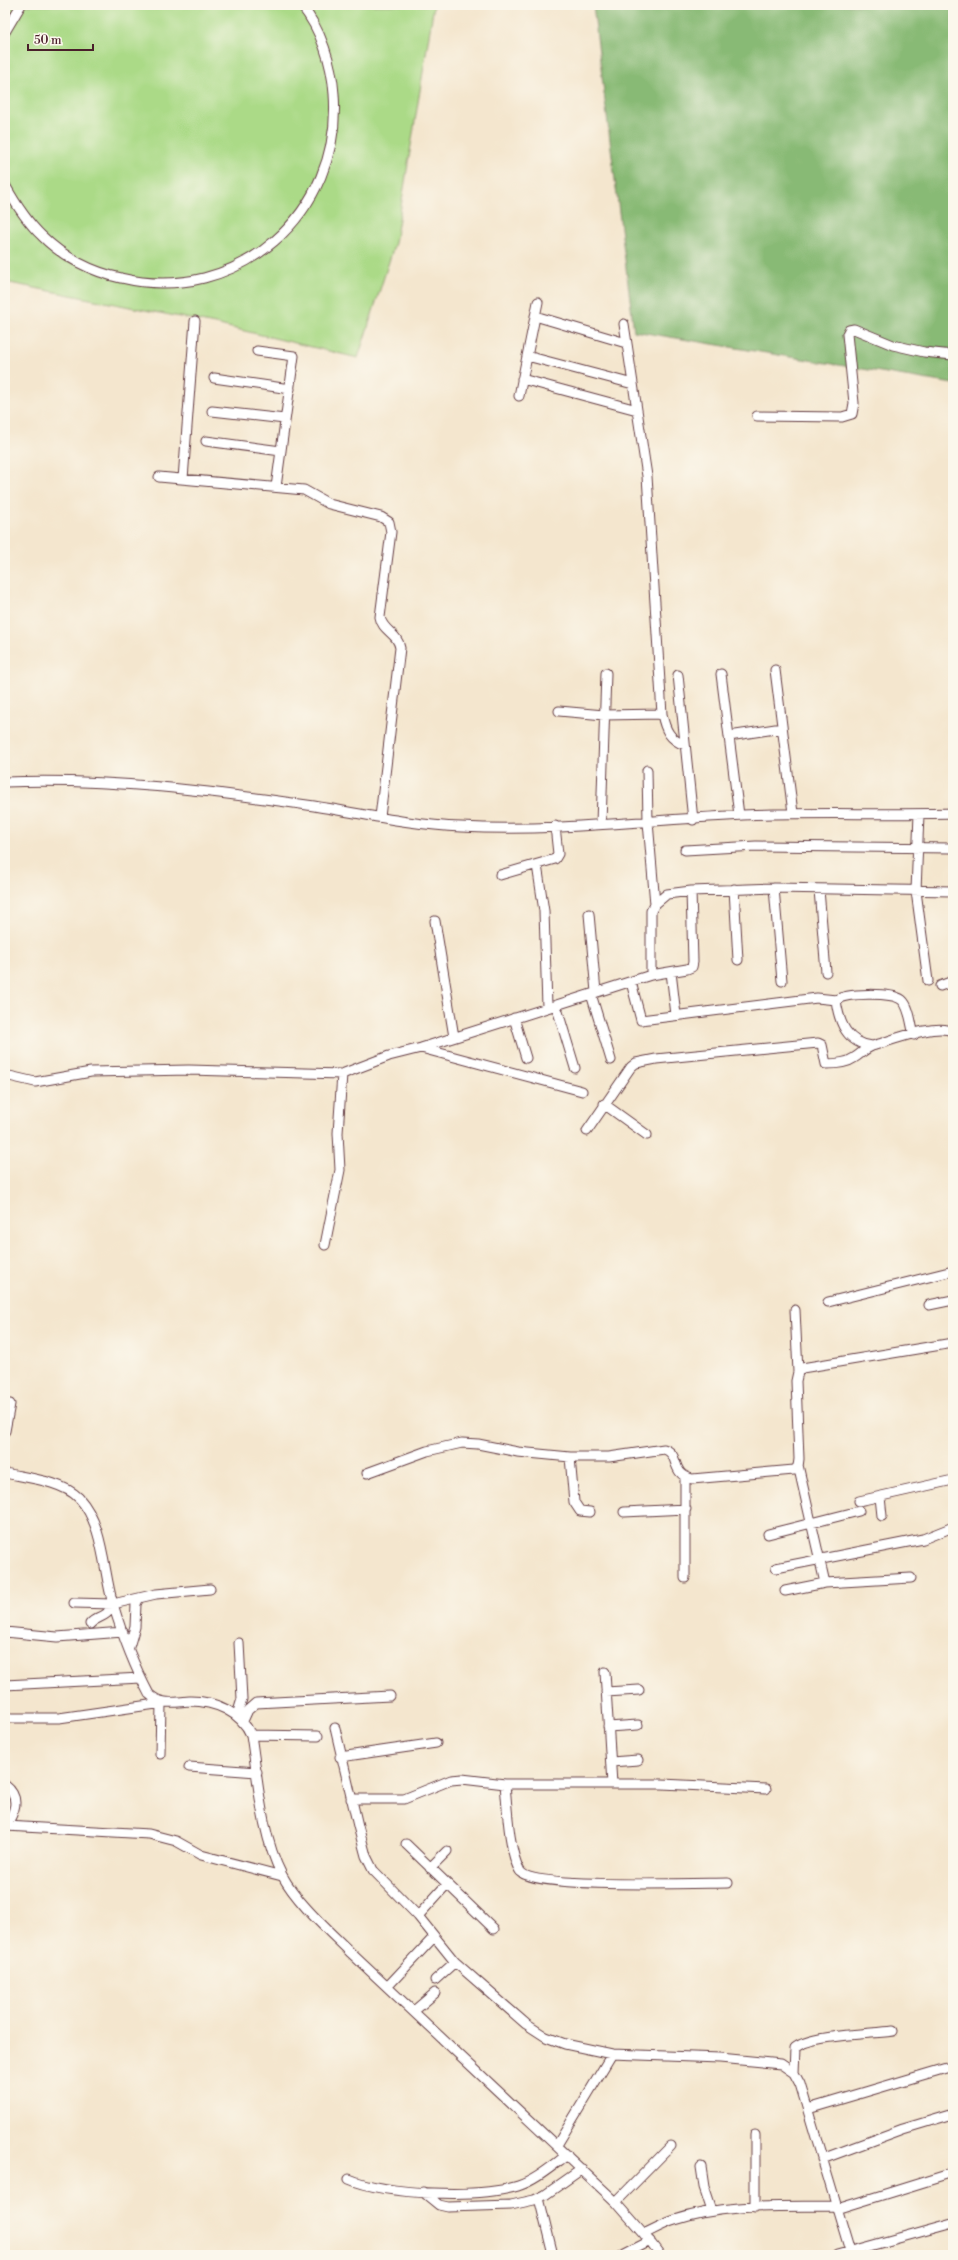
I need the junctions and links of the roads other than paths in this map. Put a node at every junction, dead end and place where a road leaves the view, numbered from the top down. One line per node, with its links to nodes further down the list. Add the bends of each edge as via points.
1 (21, 5): 3 (street)
2 (301, 5): 4 (street, via 322,42 333,77 336,113 331,150 319,184 300,215 275,242 245,263 211,277 176,284 139,283 104,274 71,259 42,236 18,209)
3 (5, 32)
4 (5, 185)
5 (538, 302): 6 (street)
6 (535, 316): 9 (street); 12 (street)
7 (195, 321): 25 (street)
8 (624, 324): 9 (street)
9 (626, 343): 15 (street)
10 (257, 351): 16 (street, via 294,356)
11 (953, 355): 20 (street, via 924,352 893,344 854,329 847,334 854,403 852,414 842,417)
12 (527, 356): 14 (street); 15 (street)
13 (214, 378): 16 (street)
14 (522, 379): 17 (street); 18 (street)
15 (633, 384): 18 (street)
16 (290, 389): 21 (street)
17 (519, 396)
18 (637, 410): 32 (street, via 650,508)
19 (212, 411): 21 (street)
20 (757, 416)
21 (285, 419): 23 (street)
22 (206, 441): 23 (street)
23 (281, 451): 26 (street)
24 (160, 477): 25 (street)
25 (183, 479): 26 (street)
26 (276, 487): 43 (street, via 304,490 329,504 387,519 391,526 380,617 384,627 398,638 400,648)
27 (775, 670): 34 (street)
28 (606, 673): 33 (street)
29 (721, 674): 35 (street)
30 (678, 675): 36 (street)
31 (559, 712): 33 (street)
32 (662, 714): 33 (street); 36 (street, via 669,734 676,742)
33 (604, 716): 46 (street)
34 (782, 728): 35 (street); 39 (street)
35 (729, 736): 42 (street)
36 (685, 745): 44 (street)
37 (647, 770): 45 (street)
38 (5, 782): 43 (street, via 114,782 262,799)
39 (793, 813): 40 (street); 42 (street)
40 (918, 814): 41 (street); 48 (street)
41 (953, 814)
42 (739, 815): 44 (street)
43 (380, 817): 47 (street, via 461,827)
44 (693, 820): 45 (street)
45 (648, 822): 46 (street); 59 (street)
46 (601, 824): 47 (street)
47 (555, 826): 51 (street, via 558,854 555,859)
48 (918, 848): 49 (street); 50 (street, via 756,846); 57 (street)
49 (953, 848)
50 (685, 850)
51 (537, 865): 52 (street); 74 (street, via 544,911)
52 (500, 875)
53 (774, 888): 54 (street); 55 (street); 66 (street)
54 (734, 889): 56 (street); 62 (street)
55 (819, 890): 57 (street); 64 (street)
56 (691, 891): 59 (street, via 667,894); 63 (street, via 692,967)
57 (916, 891): 58 (street); 67 (street)
58 (953, 891)
59 (655, 904): 65 (street, via 651,911)
60 (589, 914): 71 (street)
61 (434, 921): 79 (street)
62 (738, 960)
63 (671, 972): 65 (street); 75 (street)
64 (826, 972)
65 (651, 975): 69 (street)
66 (782, 981)
67 (928, 981)
68 (953, 981): 70 (street)
69 (631, 982): 71 (street); 75 (street, via 641,1020)
70 (940, 986)
71 (594, 993): 73 (street); 83 (street)
72 (836, 1000): 75 (street, via 817,998); 78 (street, via 853,994 894,997 902,1000); 80 (street, via 844,1030 862,1045)
73 (556, 1005): 74 (street); 84 (street)
74 (546, 1008): 76 (street)
75 (676, 1015)
76 (514, 1018): 79 (street); 82 (street)
77 (953, 1032): 78 (street, via 942,1028)
78 (914, 1035): 80 (street)
79 (454, 1037): 81 (street)
80 (872, 1046): 88 (street, via 865,1048 852,1060 826,1064 822,1045 818,1043 646,1060 631,1067)
81 (421, 1048): 85 (street, via 389,1056); 87 (street)
82 (526, 1058)
83 (611, 1060)
84 (576, 1068)
85 (342, 1074): 86 (street, via 189,1070 91,1072 35,1082); 91 (street, via 338,1133 340,1170)
86 (5, 1075)
87 (582, 1091)
88 (604, 1104): 89 (street); 90 (street)
89 (587, 1131)
90 (647, 1135)
91 (325, 1245)
92 (953, 1271): 94 (street)
93 (953, 1300): 95 (street)
94 (828, 1302)
95 (929, 1305)
96 (795, 1310): 98 (street)
97 (953, 1343): 98 (street, via 808,1366)
98 (798, 1372): 102 (street)
99 (10, 1404): 100 (street)
100 (5, 1431)
101 (570, 1457): 104 (street, via 462,1443 427,1451); 105 (street, via 610,1457 664,1449 669,1450 677,1471); 110 (street, via 574,1502 580,1511)
102 (798, 1465): 105 (street, via 794,1470 703,1478); 114 (street)
103 (5, 1473): 126 (street, via 54,1485 78,1498 95,1526)
104 (367, 1473)
105 (685, 1477): 109 (street)
106 (953, 1480): 107 (street)
107 (880, 1497): 108 (street); 113 (street)
108 (859, 1501)
109 (686, 1509): 111 (street); 119 (street)
110 (590, 1512)
111 (624, 1512)
112 (859, 1512): 114 (street)
113 (882, 1516)
114 (811, 1523): 116 (street); 117 (street)
115 (953, 1527): 117 (street, via 923,1539)
116 (768, 1534)
117 (819, 1560): 118 (street); 121 (street)
118 (776, 1568)
119 (685, 1578)
120 (911, 1578): 121 (street)
121 (825, 1583): 123 (street)
122 (210, 1589): 124 (street)
123 (785, 1591)
124 (140, 1598): 126 (street); 131 (street, via 136,1604 136,1627)
125 (74, 1603): 126 (street)
126 (113, 1604): 127 (street, via 106,1614); 129 (street)
127 (90, 1624)
128 (5, 1632): 129 (street, via 57,1637)
129 (123, 1632): 131 (street)
130 (239, 1643): 140 (street, via 242,1700)
131 (129, 1647): 133 (street)
132 (605, 1672): 136 (street)
133 (141, 1678): 134 (street); 138 (street, via 149,1694)
134 (5, 1685)
135 (639, 1690): 136 (street)
136 (606, 1692): 142 (street)
137 (390, 1696): 140 (street, via 256,1704)
138 (163, 1703): 139 (street, via 59,1718); 140 (street, via 203,1702); 147 (street)
139 (5, 1718)
140 (240, 1718): 144 (street)
141 (638, 1725): 142 (street)
142 (608, 1727): 150 (street)
143 (335, 1728): 148 (street)
144 (251, 1735): 145 (street); 152 (street)
145 (318, 1736)
146 (436, 1743): 148 (street)
147 (160, 1754)
148 (340, 1757): 157 (street)
149 (638, 1760): 150 (street)
150 (611, 1762): 154 (street)
151 (189, 1767): 152 (street)
152 (257, 1772): 162 (street, via 268,1838)
153 (505, 1784): 154 (street); 157 (street, via 451,1780 404,1799); 163 (street, via 513,1847 520,1872 526,1877 564,1883)
154 (612, 1784): 156 (street)
155 (5, 1786): 158 (street, via 13,1793 16,1801 15,1813)
156 (766, 1789)
157 (351, 1799): 165 (street, via 363,1845 373,1870)
158 (6, 1827): 162 (street, via 149,1834 176,1841 201,1855)
159 (406, 1844): 161 (street)
160 (447, 1851): 161 (street)
161 (430, 1868): 164 (street)
162 (282, 1876): 170 (street, via 324,1926)
163 (728, 1883)
164 (447, 1884): 165 (street); 166 (street)
165 (418, 1916): 167 (street)
166 (494, 1929)
167 (434, 1937): 168 (street); 170 (street)
168 (456, 1962): 169 (street); 174 (street, via 526,2024 546,2037 565,2044)
169 (435, 1980)
170 (388, 1986): 172 (street)
171 (435, 1993): 172 (street)
172 (414, 2011): 180 (street)
173 (893, 2031): 176 (street, via 815,2039 800,2043 795,2048)
174 (612, 2054): 176 (street, via 767,2062 781,2064); 180 (street)
175 (953, 2066): 177 (street)
176 (794, 2073): 177 (street)
177 (808, 2109): 183 (street)
178 (953, 2114): 183 (street, via 903,2129)
179 (755, 2134): 191 (street)
180 (557, 2145): 182 (street)
181 (672, 2146): 190 (street)
182 (567, 2155): 185 (street); 188 (street, via 538,2176 518,2186 476,2192)
183 (822, 2159): 192 (street)
184 (700, 2167): 193 (street)
185 (582, 2169): 189 (street); 190 (street)
186 (953, 2173): 192 (street)
187 (349, 2179): 188 (street, via 380,2189)
188 (423, 2192): 189 (street, via 439,2206 448,2207 511,2205)
189 (539, 2198): 197 (street)
190 (616, 2202): 195 (street)
191 (755, 2208): 192 (street); 193 (street)
192 (836, 2208): 196 (street)
193 (712, 2212): 195 (street, via 674,2220)
194 (953, 2223): 196 (street)
195 (647, 2237): 198 (street); 199 (street)
196 (850, 2251): 200 (street)
197 (554, 2255)
198 (623, 2255)
199 (660, 2255)
200 (837, 2255)

